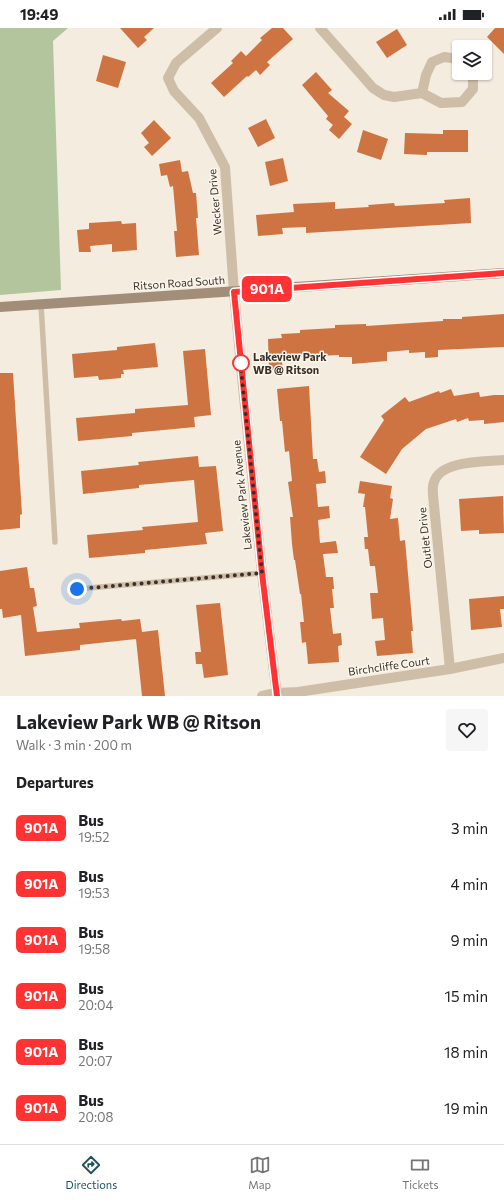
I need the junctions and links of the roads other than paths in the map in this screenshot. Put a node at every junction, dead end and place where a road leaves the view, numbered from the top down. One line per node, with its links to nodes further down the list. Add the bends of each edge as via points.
1 (217, 28): 7 (street, Wecker Drive, via 176,63 168,78 174,91 200,118 225,167)
2 (320, 28): 5 (street, via 373,88 384,96)
3 (452, 58): 5 (street, via 444,57 432,62)
4 (473, 80): 5 (street, via 473,89 462,102 441,103)
5 (422, 93)
6 (504, 273): 7 (street, Ritson Road South)
7 (234, 292): 8 (street, Ritson Road South); 12 (street, Lakeview Park Avenue)
8 (40, 304): 9 (street, Ritson Road South); 11 (lane)
9 (0, 307)
10 (504, 460): 15 (street, Outlet Drive, via 453,465 442,471 433,484)
11 (55, 542)
12 (262, 573): 13 (lane); 16 (street, Lakeview Park Avenue)
13 (77, 589)
14 (504, 658): 15 (street, Birchcliffe Court)
15 (450, 669): 16 (street, Birchcliffe Court)
16 (276, 695): 17 (street, Birchcliffe Court)
17 (262, 696)

